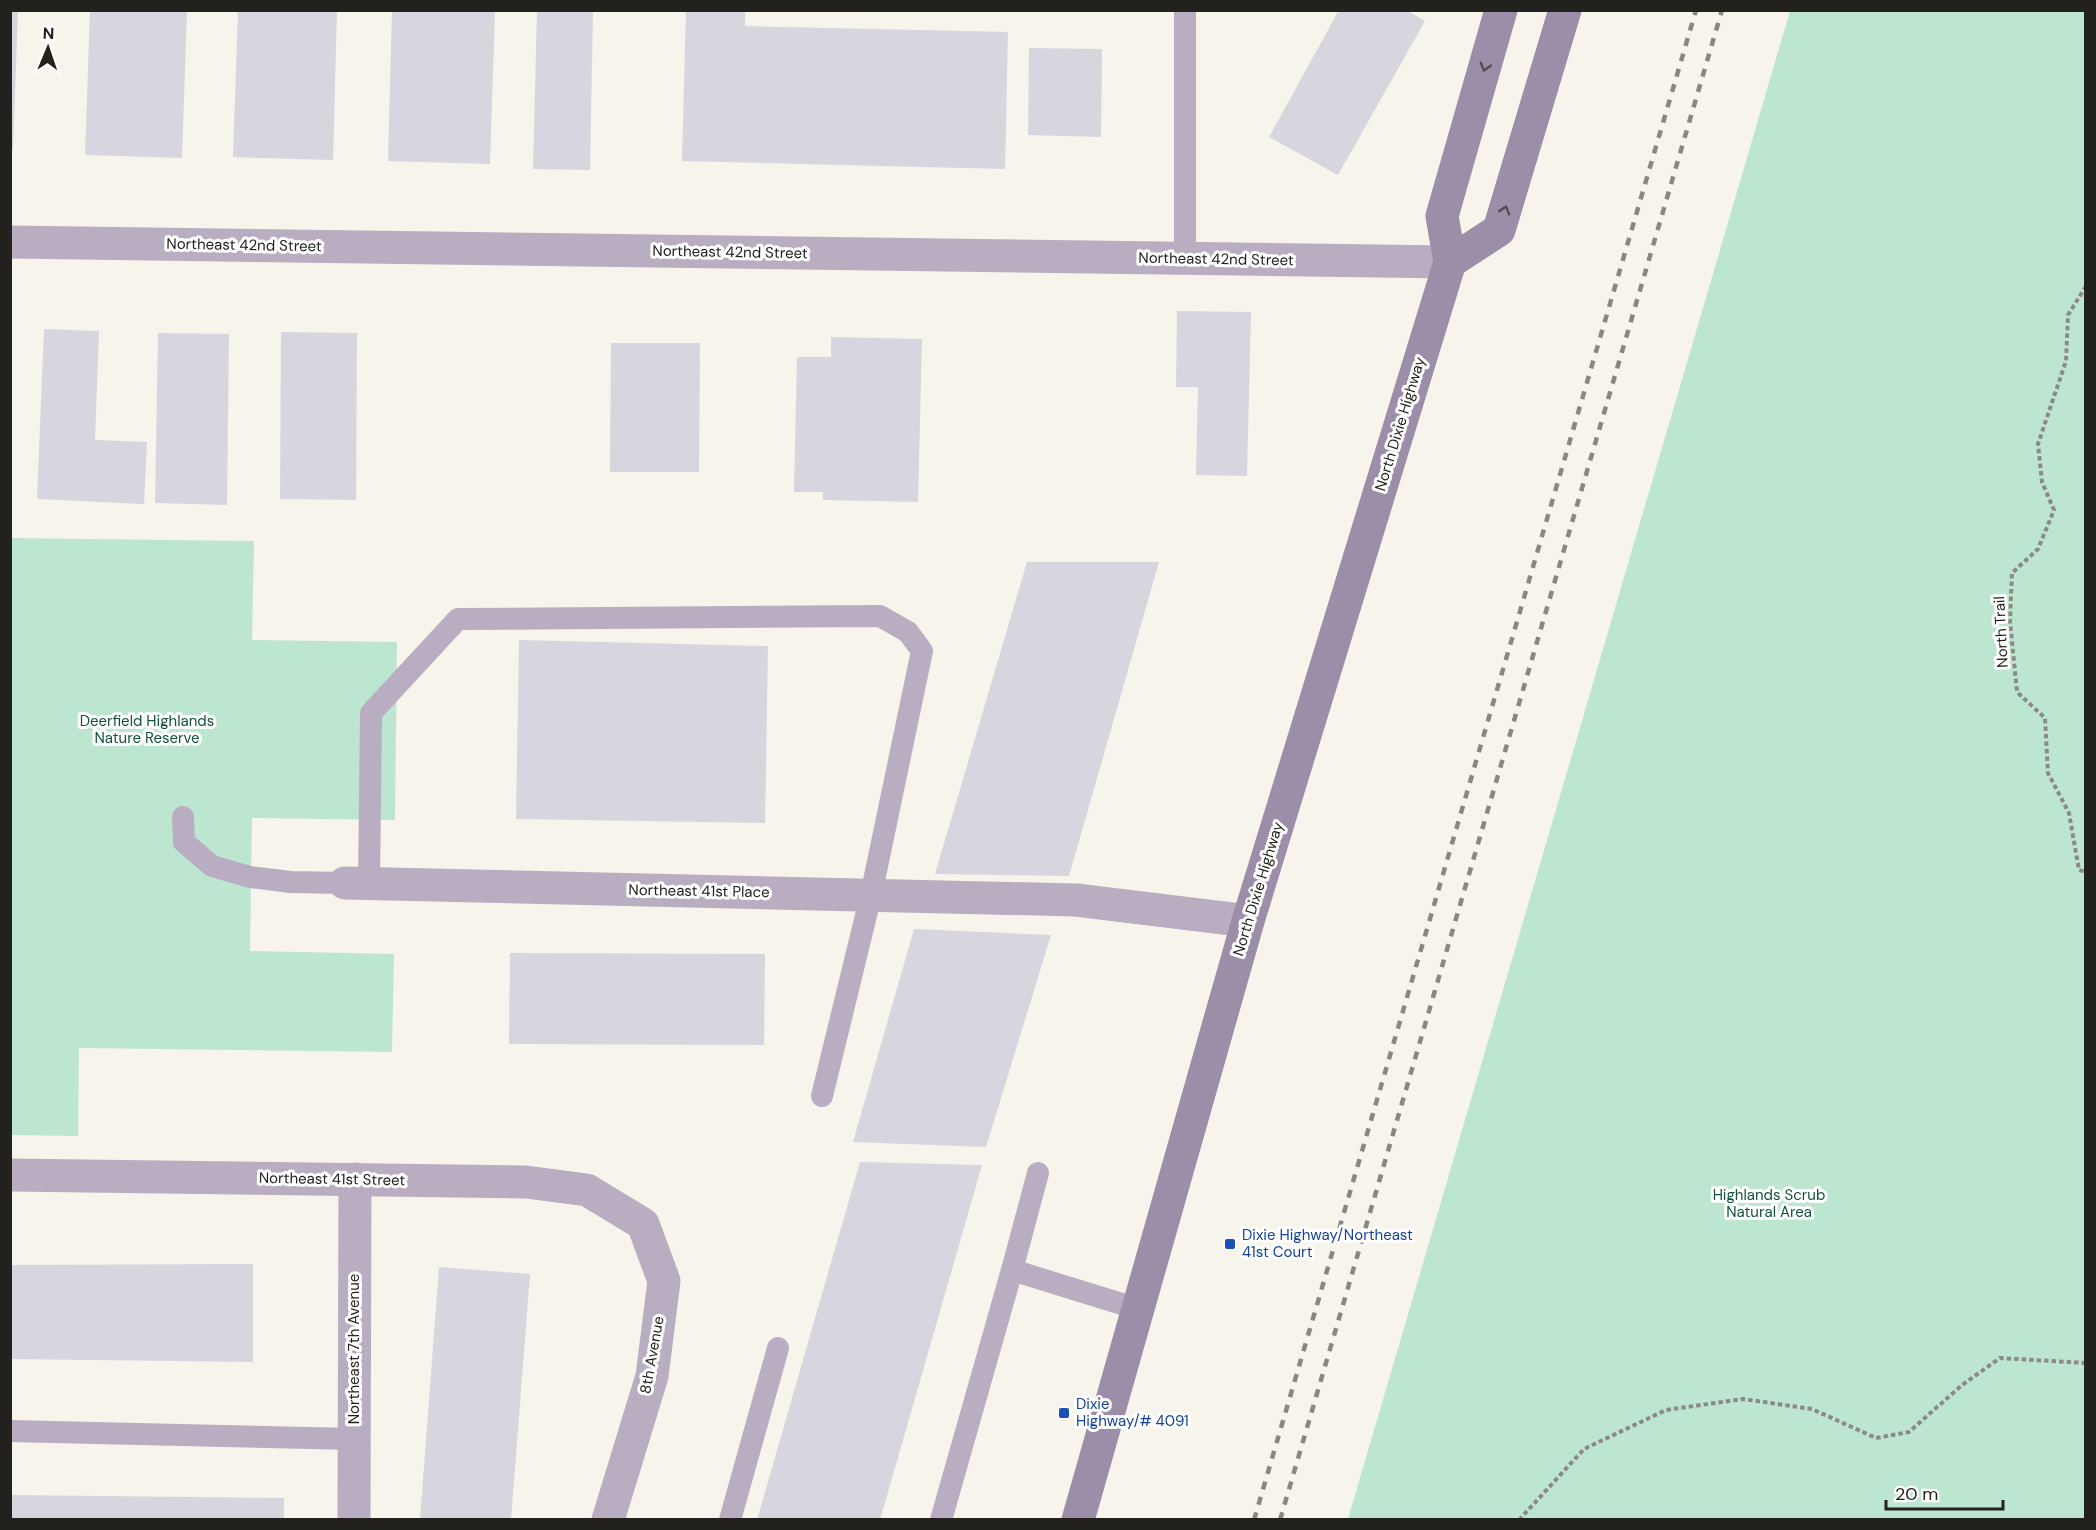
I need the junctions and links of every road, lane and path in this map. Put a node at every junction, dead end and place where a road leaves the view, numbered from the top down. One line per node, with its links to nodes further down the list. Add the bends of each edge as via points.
1 (1185, 10): 5 (lane)
2 (1501, 10): 6 (main road, North Dixie Highway, one-way to 6, via 1442,216)
3 (1565, 10): 6 (main road, one-way to 3, via 1499,230)
4 (10, 242): 5 (street, Northeast 42nd Street)
5 (1185, 259): 6 (street, Northeast 42nd Street)
6 (1450, 262): 12 (main road, North Dixie Highway)
7 (2085, 286): 9 (path, North Trail, via 2068,315 2066,361 2038,444 2042,482 2054,510 2038,549 2012,573 2010,621 2017,692 2045,718 2048,773 2069,813 2079,870)
8 (183, 817): 10 (lane, Northeast 41st Place, via 184,842 212,866 250,877 291,882)
9 (2085, 872)
10 (357, 883): 11 (street, Northeast 41st Place); 11 (lane, via 371,713 458,619 880,616 908,632 922,651)
11 (871, 895): 12 (street, Northeast 41st Place, via 1077,900); 13 (lane)
12 (1248, 921): 19 (main road, North Dixie Highway)
13 (822, 1096)
14 (1038, 1173): 18 (lane)
15 (10, 1175): 16 (street, Northeast 41st Street)
16 (355, 1179): 17 (street, Northeast 41st Street, via 526,1182 587,1190); 23 (street, Northeast 7th Avenue)
17 (644, 1224): 25 (street, 8th Avenue, via 664,1281 652,1376)
18 (1012, 1270): 19 (lane); 27 (lane)
19 (1138, 1309): 28 (main road, North Dixie Highway)
20 (778, 1348): 26 (lane)
21 (2085, 1363): 29 (path, via 2000,1358 1962,1385 1909,1432 1876,1438 1812,1409 1743,1399 1666,1410 1584,1449)
22 (10, 1431): 23 (lane)
23 (354, 1439): 24 (street, Northeast 7th Avenue)
24 (354, 1520)
25 (608, 1520)
26 (730, 1520)
27 (941, 1520)
28 (1078, 1520)
29 (1519, 1520)

